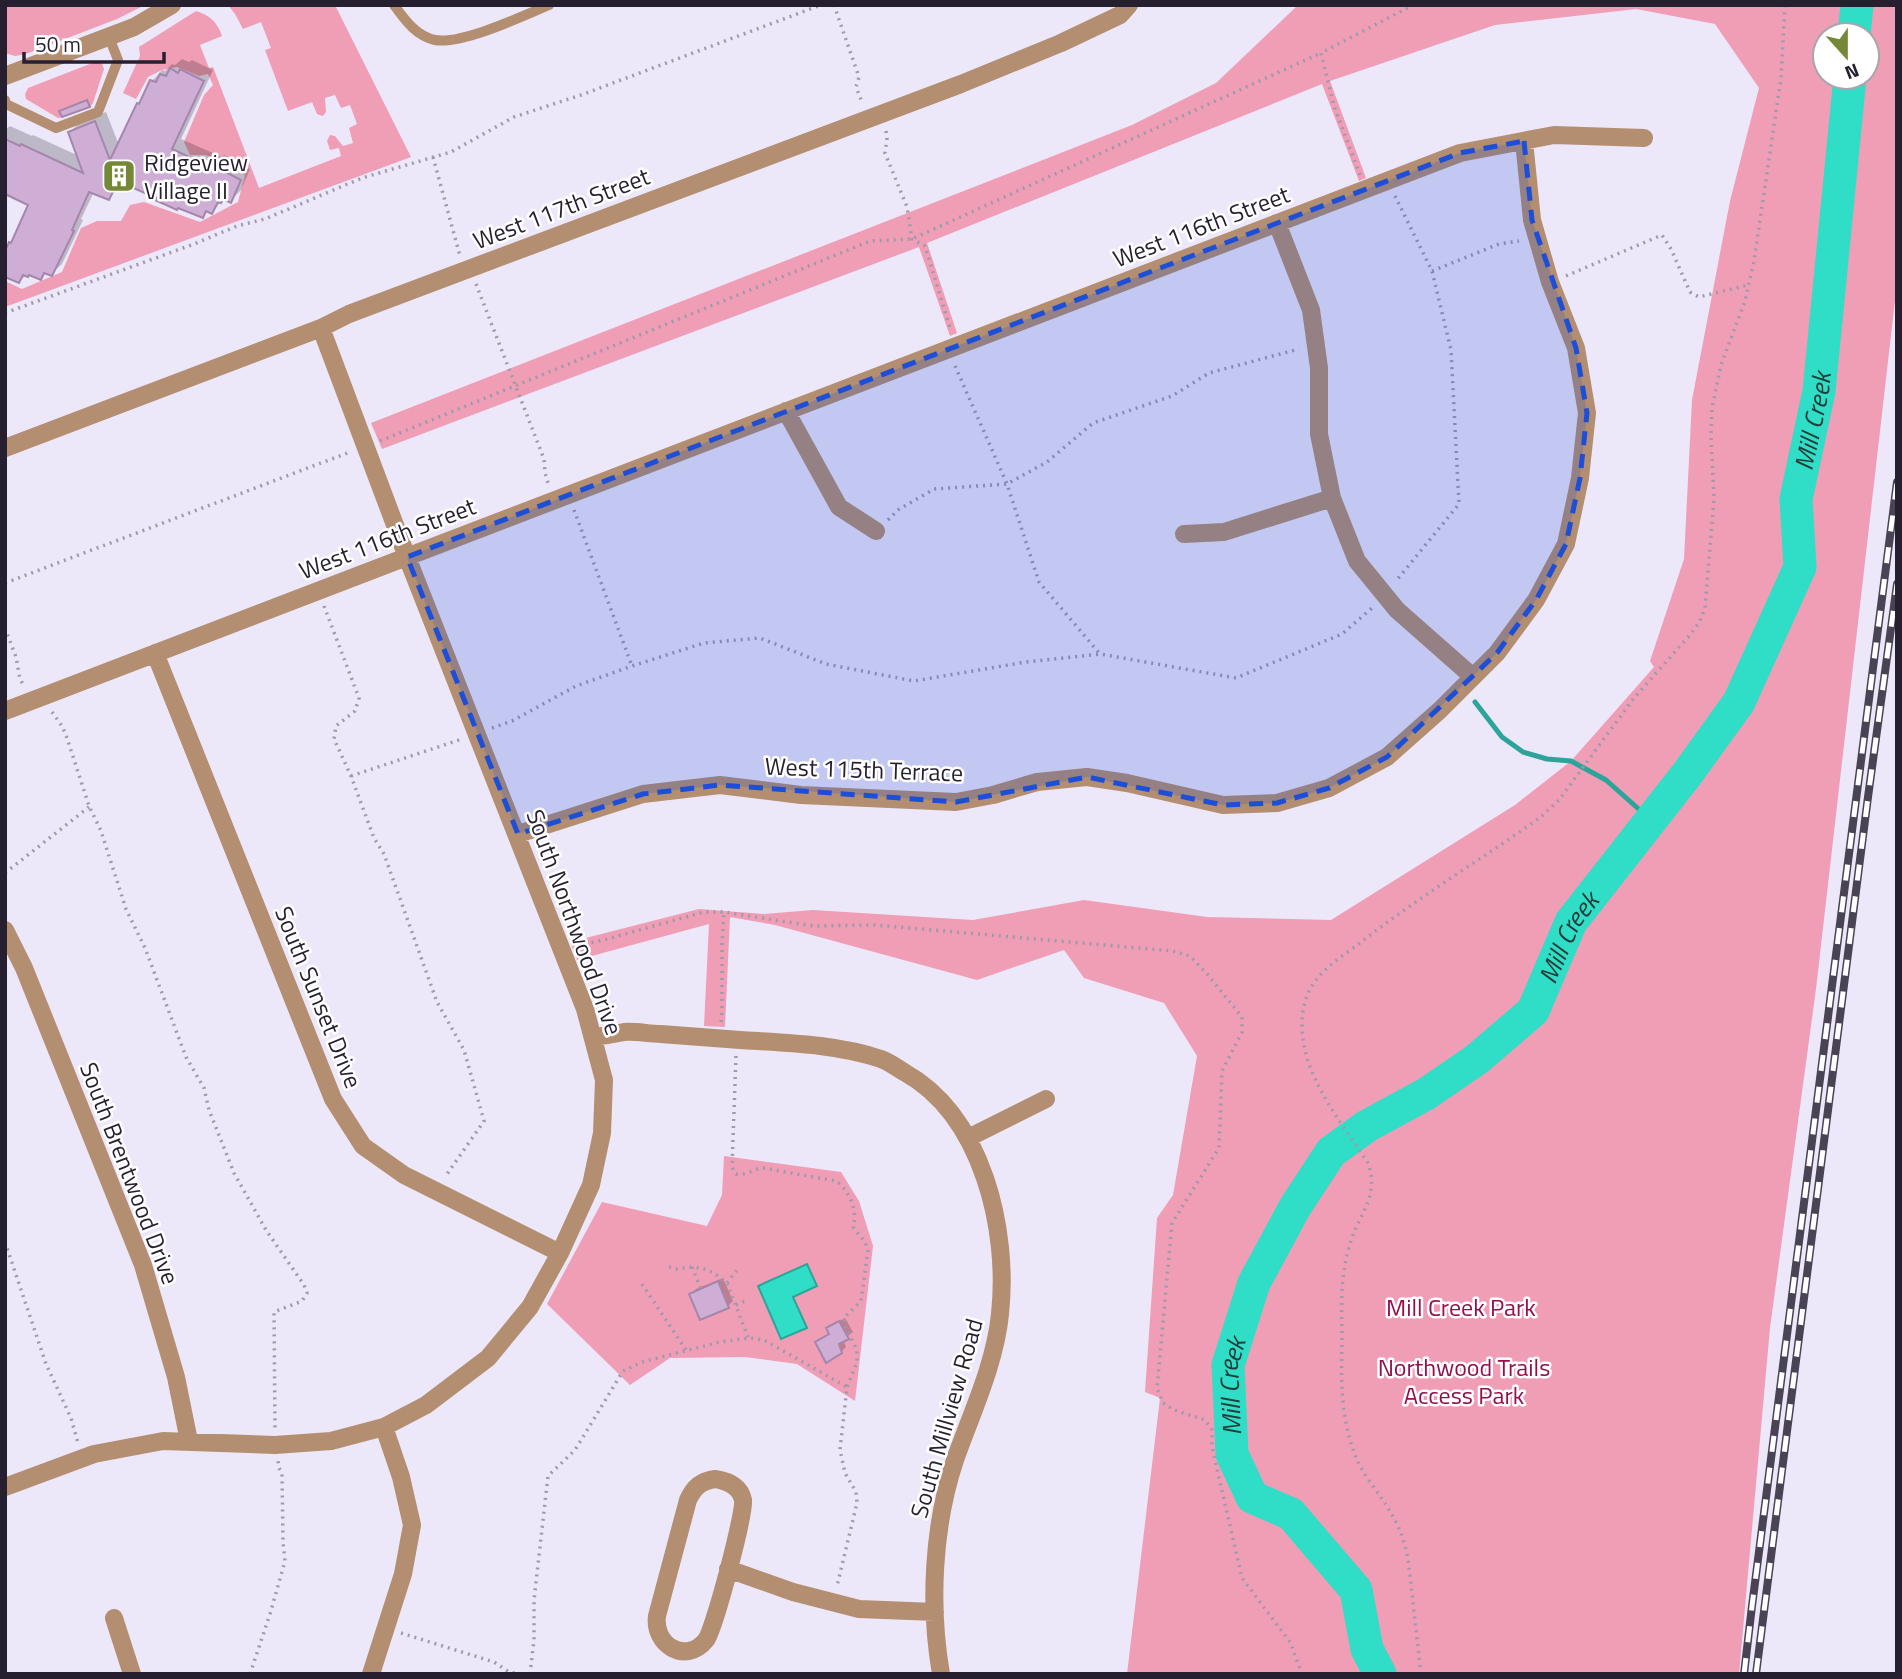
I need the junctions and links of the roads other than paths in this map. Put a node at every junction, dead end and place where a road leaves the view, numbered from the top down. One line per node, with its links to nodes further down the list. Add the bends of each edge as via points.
1 (172, 5): 5 (street)
2 (394, 5): 3 (lane, via 412,29 434,40 461,39)
3 (549, 5)
4 (1129, 5): 11 (street, West 117th Street, via 1120,15 1061,44 961,84)
5 (109, 37): 6 (street); 7 (lane, via 118,60 98,112 56,128)
6 (5, 76)
7 (5, 100)
8 (1644, 138): 9 (street, West 116th Street, via 1554,135)
9 (1524, 141): 10 (street, West 116th Street, via 1460,153); 19 (street, West 115th Terrace, via 1532,220 1576,348 1587,413 1566,544 1536,600)
10 (1277, 223): 12 (street, West 116th Street); 14 (street, via 1311,310 1319,368 1319,434)
11 (321, 328): 13 (street, West 117th Street); 17 (street, South Northwood Drive)
12 (786, 411): 15 (street, via 839,507); 17 (street, West 116th Street)
13 (5, 448)
14 (1332, 498): 16 (street, via 1224,532); 19 (street, via 1357,561 1397,610)
15 (876, 531)
16 (1184, 534)
17 (407, 556): 18 (street, West 116th Street); 21 (street, South Northwood Drive)
18 (155, 653): 20 (street, West 116th Street); 26 (street, South Sunset Drive, via 333,1099 363,1146 404,1175)
19 (1473, 677): 21 (street, West 115th Terrace, via 1387,757 1329,788 1277,803 1223,805 1087,777 1037,782 956,802 801,795 720,785 643,794)
20 (5, 711)
21 (518, 834): 23 (street, South Northwood Drive)
22 (5, 930): 28 (street, South Brentwood Drive, via 143,1265 176,1377)
23 (593, 1037): 25 (street, South Millview Road, via 627,1032 846,1049 884,1060 918,1080 947,1107); 26 (street, South Northwood Drive, via 604,1080 602,1133 591,1185)
24 (1046, 1100): 25 (street)
25 (968, 1139): 31 (street, South Millview Road, via 996,1217 1002,1266 1000,1315 991,1360 942,1510)
26 (560, 1253): 27 (street, South Northwood Drive, via 530,1307 488,1358 426,1405)
27 (384, 1427): 28 (street, South Northwood Drive, via 331,1441 275,1445); 34 (street, via 412,1525 403,1574)
28 (189, 1441): 29 (street, South Northwood Drive, via 163,1441 94,1454)
29 (5, 1487)
30 (728, 1569): 30 (street, via 706,1640 685,1651 664,1643 657,1631 657,1616 688,1500 706,1480 725,1480 743,1500); 31 (street, via 859,1609)
31 (935, 1612): 35 (street, South Millview Road)
32 (114, 1618): 33 (street)
33 (132, 1674)
34 (371, 1674)
35 (941, 1674)

